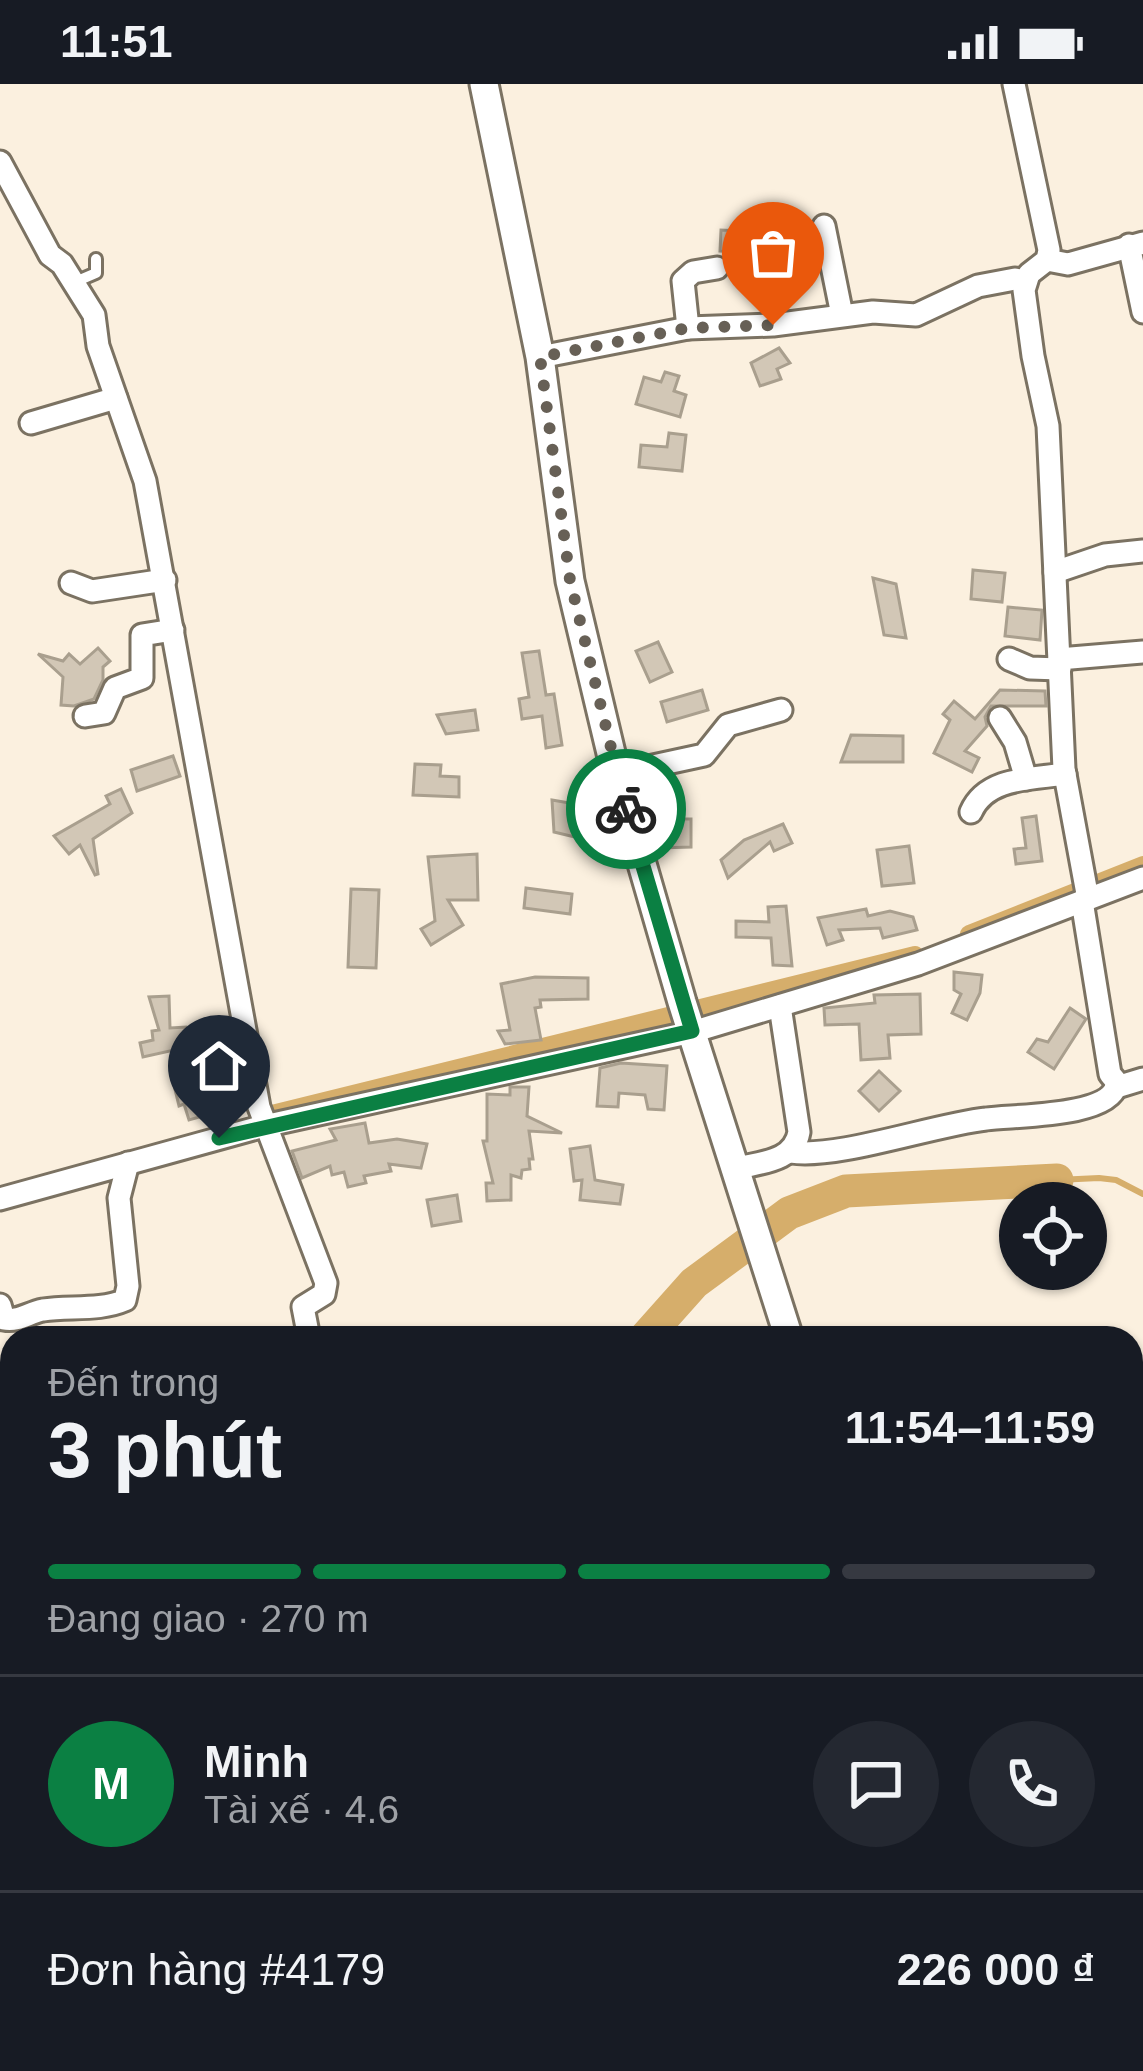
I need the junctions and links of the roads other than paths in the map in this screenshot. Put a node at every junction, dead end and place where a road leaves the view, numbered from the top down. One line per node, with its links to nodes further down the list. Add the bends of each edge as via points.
1 (484, 84): 14 (street)
2 (1014, 84): 7 (street)
3 (1, 167): 10 (street, via 50,255)
4 (824, 226): 12 (street)
5 (1136, 244): 7 (street, via 1068,264); 11 (street)
6 (96, 259): 10 (lane, via 96,273)
7 (1047, 260): 9 (street)
8 (717, 268): 13 (street, via 683,281)
9 (1025, 281): 12 (street, via 978,286 916,315); 18 (street, via 1048,426)
10 (75, 282): 15 (street, via 97,323)
11 (1143, 313)
12 (842, 314): 13 (street)
13 (688, 328): 14 (street)
14 (540, 357): 28 (street, via 570,580)
15 (116, 398): 16 (street); 19 (street, via 145,481)
16 (31, 423)
17 (1143, 551): 18 (street)
18 (1055, 572): 24 (street)
19 (165, 580): 20 (street, via 92,591); 21 (street)
20 (71, 584)
21 (173, 630): 26 (street, via 142,635 142,678 115,688 104,712); 38 (street)
22 (1143, 652): 24 (street)
23 (1010, 659): 24 (street, via 1030,668)
24 (1060, 664): 29 (street)
25 (781, 710): 28 (street, via 728,725 712,750 691,760)
26 (85, 716)
27 (1000, 718): 30 (street)
28 (616, 773): 35 (street)
29 (1065, 773): 30 (street); 33 (street)
30 (1026, 779): 31 (street, via 984,792)
31 (971, 812)
32 (1143, 878): 33 (street)
33 (1085, 900): 34 (street); 37 (street)
34 (780, 1006): 35 (street); 39 (street, via 799,1132)
35 (688, 1020): 38 (street); 41 (street)
36 (1143, 1079): 37 (street)
37 (1116, 1086): 39 (street, via 1106,1101 1079,1109)
38 (261, 1116): 40 (street); 44 (street, via 326,1283 324,1294 303,1307)
39 (791, 1151): 41 (street)
40 (128, 1163): 42 (street); 43 (street, via 119,1198 125,1300)
41 (738, 1168): 45 (street)
42 (0, 1199)
43 (9, 1322)
44 (307, 1326)
45 (786, 1326)

